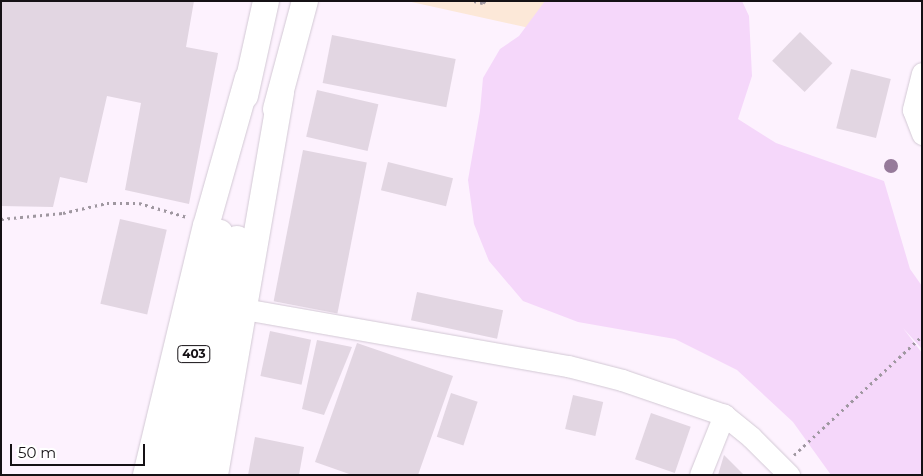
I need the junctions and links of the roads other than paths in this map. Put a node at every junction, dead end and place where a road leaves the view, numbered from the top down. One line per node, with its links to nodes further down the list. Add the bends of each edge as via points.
1 (266, 1): 6 (main road, 403, via 248,78)
2 (305, 1): 4 (main road, 403)
3 (922, 73): 5 (street, via 913,110)
4 (281, 93): 6 (main road, 403); 7 (main road)
5 (922, 134)
6 (221, 233): 10 (main road); 11 (highway, 403); 12 (highway, 403)
7 (244, 309): 8 (street, via 568,366 622,380); 13 (main road)
8 (724, 415): 9 (street); 14 (street)
9 (786, 471)
10 (146, 475)
11 (171, 475)
12 (193, 475)
13 (216, 475)
14 (700, 475)

